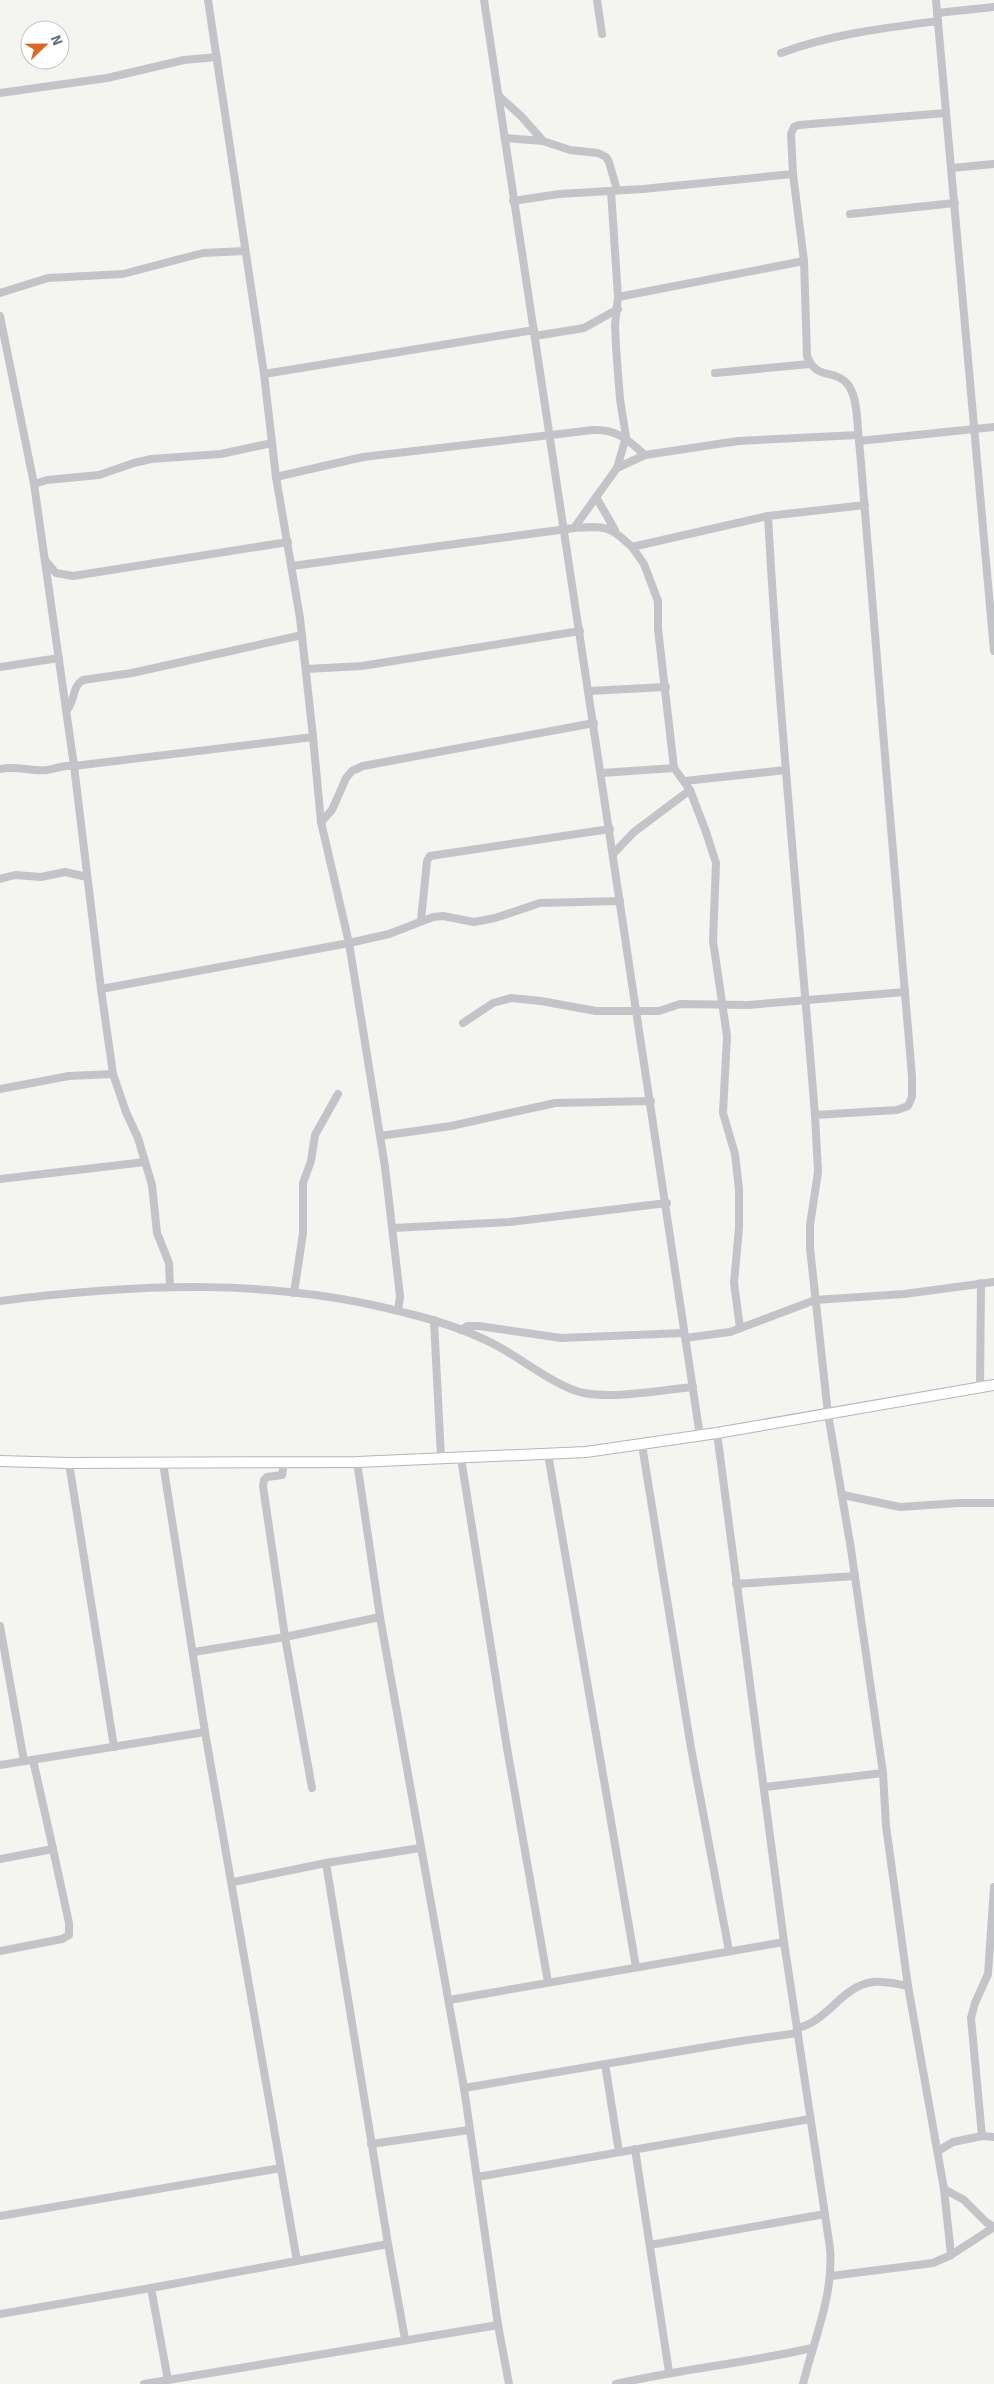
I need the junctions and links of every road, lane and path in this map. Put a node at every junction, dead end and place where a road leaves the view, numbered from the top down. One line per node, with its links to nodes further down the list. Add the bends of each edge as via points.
1 (208, 0): 9 (street)
2 (484, 0): 11 (street)
3 (597, 0): 7 (street)
4 (936, 0): 6 (street)
5 (994, 7): 6 (street)
6 (938, 17): 8 (street, via 813,41); 12 (street)
7 (602, 34)
8 (781, 52)
9 (217, 57): 10 (street, via 184,60 107,78); 22 (street)
10 (0, 92)
11 (500, 97): 13 (street); 14 (street)
12 (946, 113): 16 (street); 17 (street, via 799,124 791,134)
13 (506, 138): 14 (street); 19 (street)
14 (543, 142): 18 (street, via 606,156)
15 (994, 164): 16 (street)
16 (952, 168): 20 (street)
17 (793, 174): 18 (street); 23 (street)
18 (614, 190): 19 (street); 25 (street)
19 (513, 201): 28 (street)
20 (955, 203): 21 (street); 33 (street)
21 (850, 214)
22 (245, 251): 24 (street, via 203,253 123,274 48,278); 31 (street)
23 (804, 262): 25 (street); 29 (street, via 805,348)
24 (0, 293)
25 (618, 297): 26 (street)
26 (618, 309): 28 (street, via 584,328); 35 (street, via 616,347)
27 (0, 316): 41 (street)
28 (534, 333): 31 (street); 34 (street)
29 (810, 364): 30 (street); 36 (street, via 819,373 836,375 850,388)
30 (715, 373)
31 (264, 374): 37 (street)
32 (994, 427): 33 (street)
33 (975, 429): 36 (street); 54 (street)
34 (550, 436): 35 (street, via 604,430); 40 (street, via 363,457); 46 (street)
35 (626, 437): 38 (street); 39 (street)
36 (859, 438): 38 (street, via 768,438); 43 (street)
37 (272, 444): 40 (street); 41 (street, via 221,454 151,459 99,475)
38 (644, 455): 39 (street)
39 (618, 468): 42 (street)
40 (276, 478): 48 (street)
41 (34, 484): 50 (street)
42 (596, 497): 45 (street); 47 (street)
43 (865, 505): 44 (street); 79 (street)
44 (768, 516): 49 (street); 66 (street)
45 (574, 528): 46 (street); 47 (street, via 596,526)
46 (564, 529): 51 (street); 52 (street)
47 (615, 530): 49 (street)
48 (288, 542): 50 (street, via 73,576 56,573); 51 (street)
49 (632, 547): 58 (street, via 644,564 658,601 658,629)
50 (45, 560): 55 (street)
51 (292, 566): 53 (street)
52 (580, 631): 57 (street, via 372,664); 59 (street)
53 (302, 635): 57 (street); 60 (street, via 132,673 83,680 74,690)
54 (994, 651)
55 (59, 658): 56 (street); 60 (street)
56 (0, 667)
57 (306, 669): 62 (street)
58 (666, 687): 59 (street); 64 (street)
59 (589, 691): 61 (street)
60 (66, 711): 63 (street)
61 (594, 722): 67 (street); 70 (street, via 363,766 346,778 332,810)
62 (313, 737): 63 (street); 70 (street)
63 (74, 766): 65 (street, via 63,765 46,770); 73 (street)
64 (674, 768): 67 (street); 68 (street)
65 (0, 769)
66 (786, 770): 68 (street); 80 (street)
67 (602, 773): 71 (street)
68 (685, 781): 69 (street)
69 (690, 790): 72 (street, via 634,832); 81 (street, via 716,863 712,941)
70 (321, 822): 77 (street)
71 (610, 829): 72 (street); 76 (street, via 430,856)
72 (613, 854): 75 (street)
73 (87, 877): 74 (street, via 65,872 41,877); 78 (street)
74 (0, 878)
75 (620, 901): 76 (street, via 540,903 484,922 439,916); 82 (street)
76 (421, 920): 77 (street, via 389,934)
77 (349, 943): 78 (street); 89 (street)
78 (100, 989): 84 (street)
79 (904, 992): 80 (street); 88 (street, via 912,1076 911,1102 896,1110)
80 (806, 1000): 81 (street); 88 (street)
81 (723, 1005): 82 (street, via 680,1004 659,1011); 102 (street, via 727,1036 723,1113 735,1154 739,1189 734,1283)
82 (636, 1010): 83 (street, via 596,1011 511,998 493,1003); 87 (street)
83 (463, 1023)
84 (114, 1074): 85 (street, via 69,1076); 90 (street)
85 (0, 1089)
86 (338, 1094): 97 (street, via 315,1135 311,1162 303,1183 303,1233)
87 (651, 1101): 89 (street, via 555,1103 451,1126); 92 (street)
88 (815, 1115): 99 (street, via 818,1172 810,1236)
89 (380, 1136): 93 (street)
90 (145, 1162): 91 (street); 96 (street, via 152,1186 157,1233 169,1263)
91 (0, 1179)
92 (666, 1203): 93 (street, via 510,1222); 104 (street)
93 (393, 1228): 100 (street, via 400,1296)
94 (980, 1282): 95 (street); 99 (street, via 904,1294); 107 (street)
95 (994, 1282)
96 (170, 1287): 97 (street); 98 (street, via 73,1291)
97 (294, 1293): 100 (street, via 367,1303)
98 (0, 1300)
99 (815, 1300): 102 (street); 108 (street)
100 (398, 1311): 101 (street)
101 (434, 1320): 103 (street); 113 (street)
102 (740, 1328): 104 (street, via 721,1335)
103 (461, 1330): 104 (street, via 467,1326 479,1326 561,1338); 106 (street, via 483,1338 582,1393)
104 (684, 1335): 106 (street)
105 (994, 1385): 107 (street)
106 (693, 1387): 110 (street)
107 (980, 1387): 108 (street)
108 (828, 1414): 109 (street); 120 (street)
109 (717, 1433): 110 (street); 123 (street)
110 (700, 1436): 111 (street)
111 (642, 1446): 112 (street); 144 (street, via 691,1748)
112 (548, 1454): 114 (street); 145 (street)
113 (441, 1458): 114 (street); 116 (street)
114 (461, 1458): 146 (street)
115 (0, 1461): 119 (street)
116 (357, 1462): 118 (street); 124 (street)
117 (163, 1463): 118 (street); 119 (street); 127 (street)
118 (284, 1463): 126 (street, via 282,1475 267,1477 263,1483)
119 (69, 1464): 129 (street)
120 (843, 1495): 121 (street, via 900,1507); 122 (street)
121 (994, 1503)
122 (855, 1576): 123 (street); 133 (street)
123 (736, 1584): 134 (street)
124 (380, 1617): 126 (street); 136 (street)
125 (0, 1626): 131 (street)
126 (285, 1637): 127 (street); 135 (street)
127 (194, 1652): 128 (street)
128 (205, 1732): 129 (street); 140 (street)
129 (114, 1747): 130 (street)
130 (33, 1760): 131 (street); 137 (street)
131 (24, 1761): 132 (street)
132 (0, 1765)
133 (883, 1773): 134 (street); 147 (street, via 886,1826)
134 (765, 1787): 142 (street)
135 (312, 1788)
136 (420, 1848): 139 (street); 148 (street)
137 (53, 1849): 138 (street); 143 (street, via 69,1935 62,1940)
138 (0, 1859)
139 (326, 1863): 140 (street); 156 (street)
140 (233, 1882): 160 (street)
141 (994, 1887): 154 (street, via 988,1974 971,2018)
142 (784, 1942): 144 (street); 149 (street)
143 (0, 1951)
144 (729, 1951): 145 (street)
145 (636, 1967): 146 (street)
146 (548, 1982): 148 (street)
147 (908, 1986): 149 (street, via 877,1982 858,1986); 158 (street)
148 (449, 2000): 151 (street)
149 (798, 2031): 150 (street); 152 (street)
150 (605, 2064): 151 (street); 159 (street)
151 (464, 2088): 153 (street)
152 (810, 2119): 157 (street); 163 (street)
153 (469, 2130): 156 (street); 161 (street)
154 (982, 2136): 155 (street); 158 (street, via 953,2142)
155 (994, 2137)
156 (371, 2144): 166 (street)
157 (635, 2149): 159 (street); 167 (street)
158 (938, 2151): 162 (street)
159 (619, 2152): 161 (street)
160 (281, 2168): 164 (street); 169 (street)
161 (477, 2177): 173 (street)
162 (944, 2189): 165 (street, via 964,2200); 168 (street)
163 (825, 2214): 167 (street); 170 (street)
164 (0, 2216)
165 (994, 2227): 168 (street)
166 (388, 2244): 169 (street); 174 (street)
167 (650, 2245): 176 (street)
168 (951, 2255): 170 (street, via 932,2263)
169 (297, 2261): 171 (street)
170 (831, 2276): 175 (street)
171 (151, 2288): 172 (street); 177 (street)
172 (0, 2314)
173 (498, 2325): 174 (street); 180 (street)
174 (405, 2339): 177 (street)
175 (812, 2348): 176 (street, via 750,2361); 182 (street)
176 (669, 2372): 181 (street)
177 (171, 2379): 178 (street); 179 (street)
178 (144, 2384)
179 (183, 2384)
180 (509, 2384)
181 (616, 2384)
182 (803, 2384)

